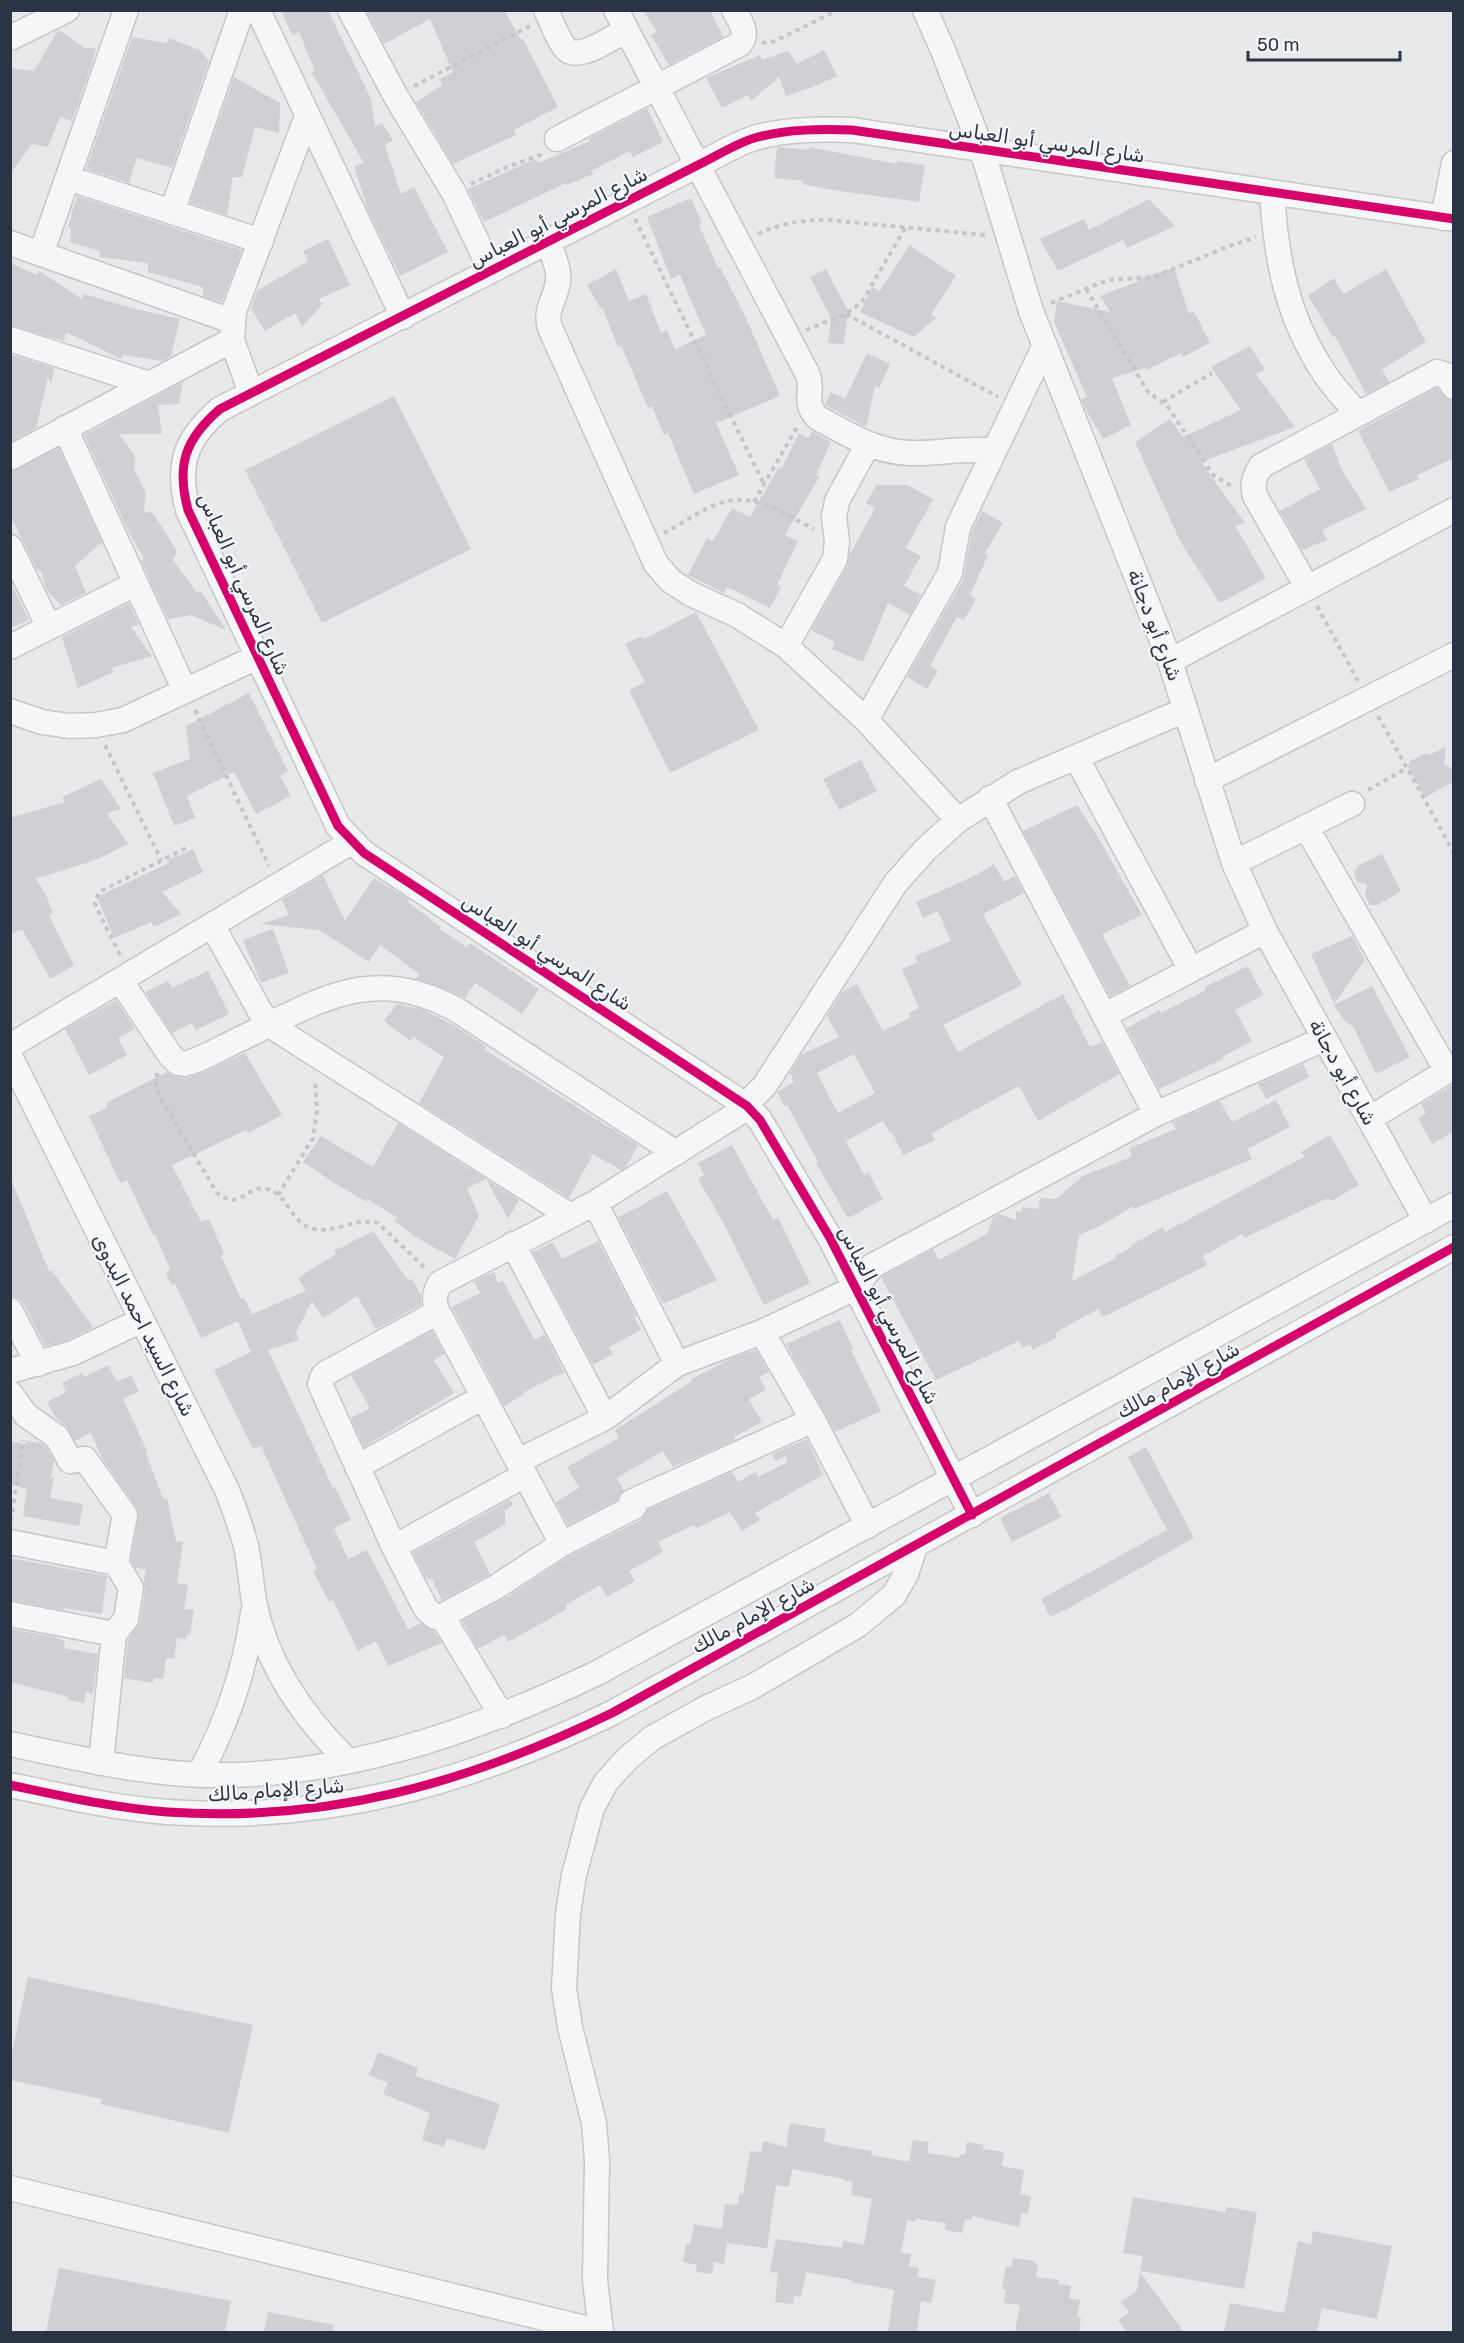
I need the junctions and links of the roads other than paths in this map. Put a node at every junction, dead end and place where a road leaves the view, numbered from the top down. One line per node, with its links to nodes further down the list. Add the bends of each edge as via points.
1 (67, 10): 10 (street)
2 (126, 10): 17 (street)
3 (242, 10): 19 (street)
4 (258, 10): 12 (street)
5 (350, 10): 25 (street, via 454,193)
6 (734, 10): 11 (street, via 744,29 743,40)
7 (925, 10): 14 (street, شارع أبو دجانة)
8 (548, 14): 9 (street, via 564,47 577,54)
9 (621, 20): 11 (street)
10 (10, 38)
11 (657, 88): 13 (street); 15 (street)
12 (308, 116): 21 (street); 26 (street)
13 (557, 139)
14 (982, 150): 15 (street, شارع المرسي أبو العباس, via 852,130 820,129 756,137); 18 (street, شارع المرسي أبو العباس); 29 (street, شارع أبو دجانة)
15 (698, 165): 23 (street, شارع المرسي أبو العباس); 35 (street, via 810,380 809,406 818,418)
16 (1453, 170): 20 (street)
17 (68, 178): 19 (street); 24 (street)
18 (1272, 193): 20 (street, شارع المرسي أبو العباس); 33 (street, via 1283,282 1300,330 1325,374)
19 (172, 212): 21 (street)
20 (1448, 218)
21 (261, 241): 27 (street)
22 (10, 243): 24 (street)
23 (549, 243): 25 (street, شارع المرسي أبو العباس); 44 (street, via 558,281 548,310 550,328 656,564 671,581 691,594 737,615)
24 (41, 254): 27 (street)
25 (491, 271): 26 (street, شارع المرسي أبو العباس)
26 (403, 317): 32 (street, شارع المرسي أبو العباس)
27 (232, 330): 30 (street); 32 (street)
28 (10, 339): 30 (street)
29 (1045, 345): 36 (street); 47 (street, شارع أبو دجانة)
30 (149, 384): 34 (street)
31 (1454, 387): 33 (street, via 1446,375 1437,372)
32 (251, 393): 46 (street, شارع المرسي أبو العباس, via 220,409 203,424 190,443 183,465 182,488 188,510)
33 (1357, 413): 41 (street, via 1261,466 1255,475 1255,496)
34 (65, 428): 37 (street); 40 (street)
35 (868, 444): 36 (street, via 909,453 964,448); 44 (street, via 837,501 835,559)
36 (994, 451): 51 (street, via 958,527 950,573)
37 (10, 459)
38 (1454, 510): 41 (street)
39 (10, 547): 42 (street)
40 (135, 584): 42 (street); 48 (street)
41 (1307, 587): 47 (street)
42 (49, 627): 43 (street)
43 (10, 646)
44 (786, 646): 51 (street)
45 (1454, 655): 53 (street)
46 (257, 657): 48 (street); 58 (street, شارع المرسي أبو العباس, via 338,826)
47 (1170, 661): 49 (street, شارع أبو دجانة)
48 (186, 691): 50 (street, via 123,720 96,725 42,722)
49 (1185, 710): 52 (street); 53 (street, شارع أبو دجانة)
50 (10, 711)
51 (866, 720): 56 (street)
52 (1076, 758): 54 (street); 62 (street)
53 (1207, 780): 59 (street, شارع أبو دجانة)
54 (990, 798): 56 (street); 64 (street)
55 (1352, 804): 57 (street)
56 (958, 820): 70 (street, via 895,884 765,1085)
57 (1306, 827): 59 (street); 69 (street)
58 (351, 842): 60 (street); 70 (street, شارع المرسي أبو العباس)
59 (1234, 864): 61 (street, شارع أبو دجانة)
60 (212, 925): 63 (street); 65 (street)
61 (1264, 931): 62 (street); 66 (street, شارع أبو دجانة)
62 (1191, 970): 64 (street)
63 (124, 977): 65 (street, via 174,1060 184,1064); 67 (street)
64 (1105, 1015): 71 (street)
65 (271, 1024): 73 (street, via 338,993 358,988 399,988 419,993 457,1010); 76 (street)
66 (1324, 1038): 71 (street); 72 (street, شارع أبو دجانة)
67 (10, 1046)
68 (10, 1056): 83 (street, شارع السيد احمد البدوى)
69 (1450, 1069): 72 (street)
70 (747, 1106): 73 (street); 80 (street, شارع المرسي أبو العباس, via 760,1120 801,1187)
71 (1156, 1114): 80 (street, via 872,1266)
72 (1369, 1119): 77 (street, شارع أبو دجانة)
73 (676, 1152): 74 (street)
74 (595, 1203): 76 (street); 86 (street)
75 (1454, 1205): 77 (street, شارع الإمام مالك)
76 (569, 1215): 78 (street)
77 (1426, 1221): 94 (street, شارع الإمام مالك)
78 (513, 1244): 82 (street, via 440,1283 434,1299); 90 (street)
79 (1454, 1247): 95 (street, شارع الإمام مالك)
80 (855, 1288): 84 (street); 94 (street, شارع المرسي أبو العباس)
81 (10, 1310): 85 (street)
82 (438, 1312): 89 (street); 92 (street, via 323,1376 322,1389)
83 (142, 1320): 85 (street, via 73,1353); 102 (street, شارع السيد احمد البدوى, via 227,1490 246,1545)
84 (762, 1332): 86 (street); 91 (street)
85 (38, 1364): 87 (street)
86 (677, 1364): 90 (street)
87 (10, 1371)
88 (10, 1393): 101 (street, via 26,1415 57,1437 70,1461 85,1459 125,1515)
89 (483, 1397): 92 (street); 93 (street)
90 (605, 1418): 93 (street)
91 (813, 1420): 96 (street); 98 (street, via 631,1502 634,1507)
92 (357, 1467): 100 (street)
93 (522, 1468): 98 (street); 100 (street)
94 (954, 1479): 95 (street, شارع المرسي أبو العباس); 96 (street, شارع الإمام مالك)
95 (972, 1515): 99 (street, شارع الإمام مالك)
96 (868, 1526): 106 (street, شارع الإمام مالك, via 597,1673)
97 (10, 1542): 101 (street)
98 (562, 1544): 104 (street)
99 (915, 1546): 111 (street, شارع الإمام مالك, via 612,1713 525,1753 434,1785 368,1801 233,1814 98,1803); 113 (street, via 906,1575 894,1595 858,1625 752,1687 652,1738 606,1782 592,1808 574,1875 564,1988 594,2123 595,2280)
100 (394, 1548): 104 (street, via 426,1609 435,1617)
101 (116, 1563): 105 (street, via 131,1588 126,1619)
102 (254, 1601): 108 (street, شارع السيد احمد البدوى, via 264,1638 298,1705); 110 (street, شارع السيد احمد البدوى, via 242,1674 231,1708)
103 (10, 1614): 105 (street)
104 (442, 1616): 106 (street)
105 (114, 1634): 109 (street)
106 (502, 1716): 108 (street, شارع الإمام مالك, via 415,1745)
107 (10, 1743): 109 (street, شارع الإمام مالك)
108 (348, 1761): 110 (street, شارع الإمام مالك, via 278,1772)
109 (101, 1763): 110 (street, شارع الإمام مالك)
110 (198, 1774)
111 (10, 1785)
112 (10, 2188): 113 (street)
113 (601, 2332)

